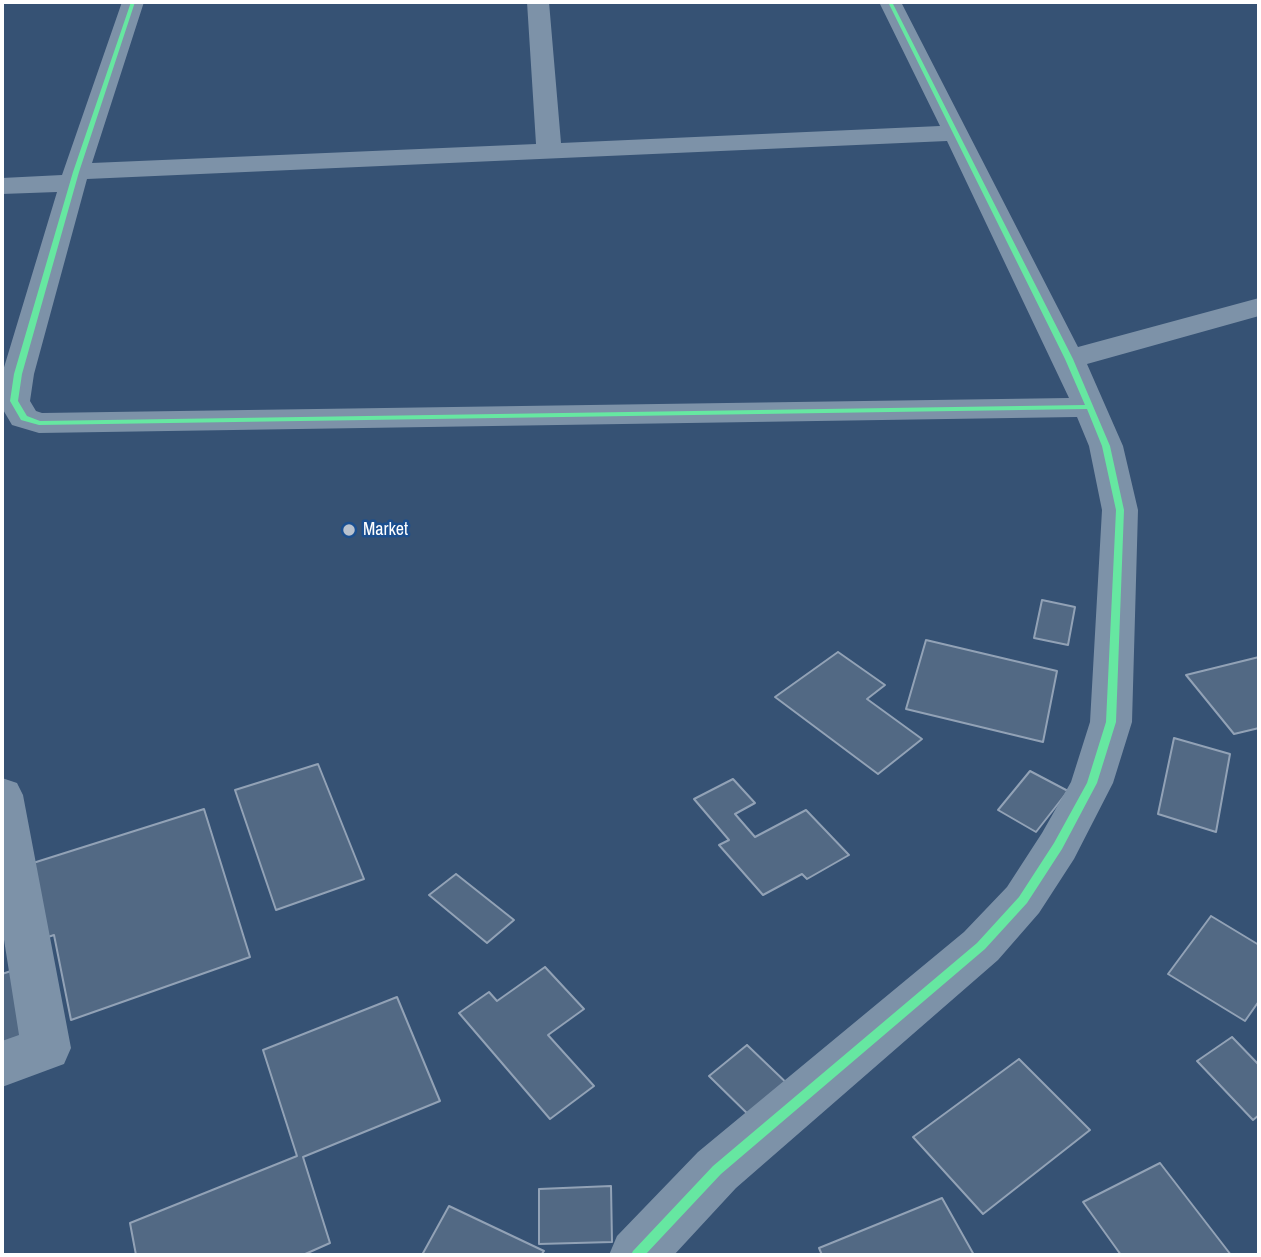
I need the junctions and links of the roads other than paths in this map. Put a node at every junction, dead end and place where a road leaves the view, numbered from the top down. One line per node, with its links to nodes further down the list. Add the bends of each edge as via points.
1 (133, 2): 6 (street)
2 (538, 2): 5 (street)
3 (890, 2): 4 (street)
4 (956, 133): 5 (street); 9 (street)
5 (550, 151): 6 (street)
6 (74, 178): 7 (street); 11 (street, via 14,401 24,418)
7 (2, 186)
8 (1259, 307): 9 (street)
9 (1069, 359): 10 (street)
10 (1089, 407): 11 (street); 15 (street, via 1106,446 1120,510 1111,722 1091,783 1058,846 1023,900 981,946 716,1170)
11 (39, 423): 12 (street)
12 (2, 430)
13 (2, 795): 14 (street, via 46,1048)
14 (2, 1064)
15 (636, 1255)

